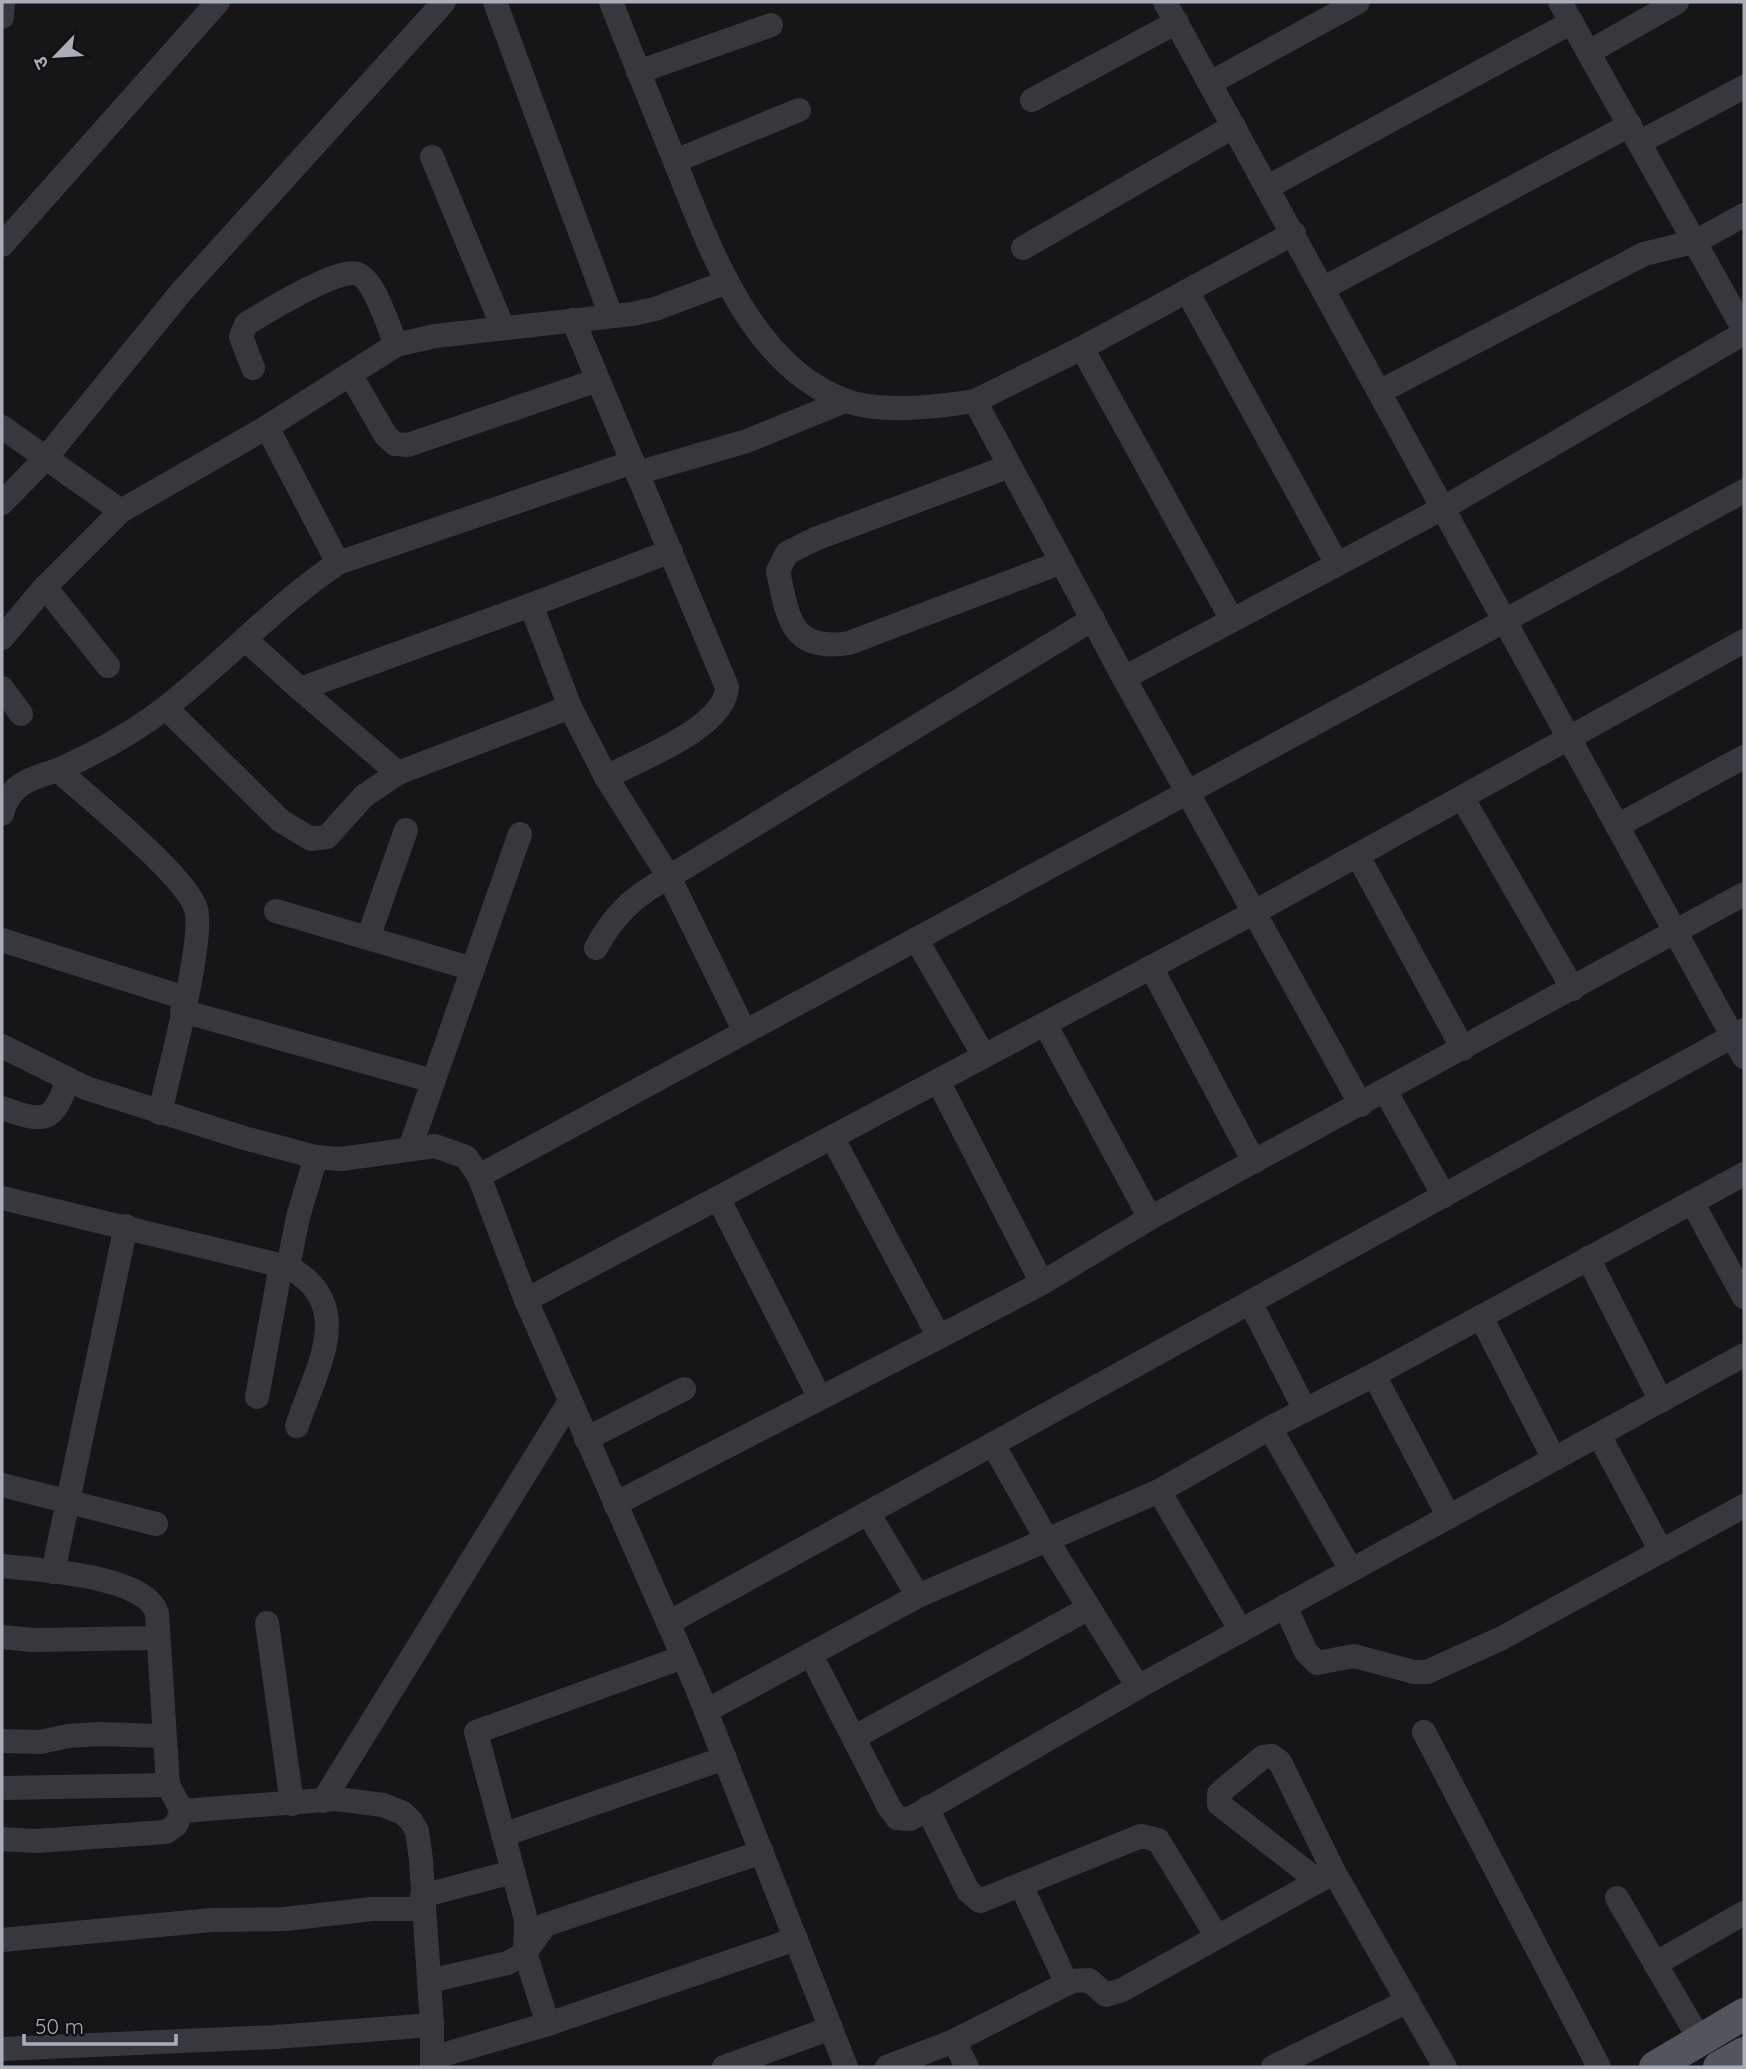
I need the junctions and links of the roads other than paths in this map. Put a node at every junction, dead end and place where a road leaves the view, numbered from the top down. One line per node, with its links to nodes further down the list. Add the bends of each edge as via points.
1 (3, 2): 10 (street)
2 (218, 2): 26 (street)
3 (444, 2): 45 (street, via 181,291)
4 (495, 2): 31 (street)
5 (611, 2): 13 (street)
6 (1358, 2): 14 (street)
7 (1678, 2): 12 (street)
8 (1171, 12): 14 (street); 16 (street)
9 (1566, 12): 12 (street); 22 (street)
10 (2, 17)
11 (771, 25): 13 (street)
12 (1589, 52): 19 (street)
13 (638, 72): 21 (street)
14 (1210, 83): 18 (street)
15 (1744, 87): 19 (street)
16 (1032, 100)
17 (799, 110): 21 (street)
18 (1234, 126): 22 (street); 27 (street)
19 (1635, 134): 25 (street); 29 (street)
20 (432, 157): 33 (street)
21 (675, 161): 28 (street)
22 (1268, 187): 24 (street)
23 (1744, 215): 25 (street)
24 (1294, 233): 29 (street); 30 (street)
25 (1697, 240): 34 (street); 40 (street, via 1644,254)
26 (2, 245)
27 (1023, 248)
28 (727, 282): 31 (street, via 655,309); 41 (street, via 788,365)
29 (1324, 288): 40 (street)
30 (1187, 291): 36 (street); 55 (street)
31 (611, 316): 32 (street)
32 (573, 320): 33 (street); 39 (street)
33 (503, 328): 35 (street)
34 (1744, 331): 50 (street)
35 (396, 345): 37 (street, via 366,280 360,274 342,274 246,324 241,337); 38 (street)
36 (1082, 348): 42 (street); 59 (street)
37 (253, 368)
38 (350, 374): 39 (street, via 386,436 395,444 408,445); 43 (street)
39 (598, 380): 47 (street)
40 (1381, 391): 50 (street)
41 (845, 401): 42 (street, via 901,408); 47 (street, via 747,441)
42 (975, 401): 46 (street)
43 (267, 427): 51 (street); 54 (street)
44 (2, 428): 45 (street)
45 (45, 459): 49 (street); 51 (street)
46 (1010, 466): 53 (street); 53 (street, via 787,553 778,570 797,631 815,645 849,643)
47 (635, 467): 52 (street); 54 (street)
48 (1744, 491): 60 (street)
49 (2, 503)
50 (1445, 507): 55 (street); 60 (street)
51 (121, 512): 56 (street)
52 (671, 551): 57 (street); 75 (street, via 722,670 726,698 712,718 695,730)
53 (1062, 562): 58 (street)
54 (338, 563): 62 (street)
55 (1337, 564): 59 (street)
56 (45, 587): 61 (street); 64 (street)
57 (531, 605): 67 (street); 68 (street)
58 (1093, 619): 65 (street); 83 (street)
59 (1232, 620): 65 (street)
60 (1506, 621): 71 (street); 76 (street)
61 (2, 638)
62 (245, 639): 67 (street); 69 (street)
63 (1744, 641): 71 (street)
64 (108, 666)
65 (1124, 678): 76 (street)
66 (2, 688): 70 (street)
67 (300, 689): 74 (street)
68 (570, 707): 74 (street); 75 (street)
69 (166, 708): 73 (street, via 124,737); 74 (street, via 281,821 311,839 327,837 364,796)
70 (21, 714)
71 (1571, 739): 77 (street); 79 (street)
72 (1744, 757): 79 (street)
73 (58, 770): 78 (street, via 14,788 5,799); 95 (street, via 186,891 196,910 197,932)
74 (398, 773)
75 (606, 777): 83 (street)
76 (1186, 791): 86 (street); 89 (street)
77 (1463, 799): 82 (street); 94 (street)
78 (2, 814)
79 (1617, 826): 87 (street)
80 (406, 830): 88 (street)
81 (520, 834): 93 (street)
82 (1358, 856): 86 (street); 100 (street)
83 (669, 877): 91 (street, via 630,900); 97 (street)
84 (1744, 894): 87 (street)
85 (276, 911): 88 (street)
86 (1253, 913): 92 (street); 106 (street)
87 (1676, 933): 94 (street); 98 (street)
88 (368, 938): 93 (street)
89 (916, 939): 97 (street); 101 (street)
90 (2, 940): 95 (street)
91 (596, 948)
92 (1151, 967): 96 (street); 112 (street)
93 (473, 969): 103 (street)
94 (1573, 989): 100 (street)
95 (183, 1005): 103 (street); 108 (street)
96 (1045, 1024): 101 (street); 119 (street)
97 (745, 1032): 114 (street)
98 (1740, 1041): 115 (street)
99 (2, 1046): 102 (street)
100 (1463, 1049): 105 (street)
101 (984, 1056): 104 (street)
102 (68, 1079): 107 (street, via 59,1107 47,1116 24,1116); 108 (street)
103 (433, 1081): 110 (street)
104 (938, 1081): 109 (street); 123 (street)
105 (1386, 1092): 106 (street); 115 (street)
106 (1361, 1105): 112 (street)
107 (2, 1108)
108 (160, 1113): 111 (street)
109 (832, 1137): 117 (street); 128 (street)
110 (410, 1148): 111 (street, via 341,1159); 114 (street, via 451,1149 466,1157)
111 (316, 1157): 122 (street)
112 (1254, 1162): 119 (street)
113 (1744, 1174): 118 (street)
114 (478, 1175): 125 (street)
115 (1444, 1196): 126 (street)
116 (2, 1198): 120 (street)
117 (718, 1198): 125 (street); 133 (street)
118 (1692, 1202): 121 (street); 124 (street)
119 (1150, 1218): 123 (street)
120 (126, 1226): 122 (street); 145 (street)
121 (1588, 1258): 127 (street); 135 (street)
122 (285, 1266): 132 (street); 137 (street, via 317,1287 328,1311 326,1336)
123 (1042, 1283): 128 (street)
124 (1744, 1297)
125 (526, 1300): 134 (street)
126 (1250, 1303): 136 (street); 141 (street)
127 (1481, 1317): 130 (street); 142 (street)
128 (939, 1337): 133 (street)
129 (1744, 1355): 135 (street)
130 (1374, 1375): 136 (street); 149 (street)
131 (684, 1389): 140 (street)
132 (257, 1397)
133 (820, 1398): 146 (street)
134 (570, 1401): 140 (street); 175 (street)
135 (1661, 1401): 139 (street)
136 (1305, 1410): 138 (street)
137 (297, 1426)
138 (1270, 1428): 144 (street); 154 (street)
139 (1599, 1435): 142 (street); 152 (street)
140 (586, 1439): 146 (street)
141 (993, 1444): 148 (street); 151 (street)
142 (1554, 1460): 149 (street)
143 (2, 1485): 145 (street)
144 (1159, 1491): 151 (street); 161 (street)
145 (69, 1501): 150 (street); 155 (street)
146 (615, 1504): 160 (street)
147 (1744, 1506): 152 (street)
148 (868, 1513): 156 (street); 160 (street)
149 (1449, 1517): 154 (street)
150 (156, 1524)
151 (1046, 1540): 156 (street); 158 (street)
152 (1661, 1551): 157 (street, via 1500,1639 1427,1672 1354,1656 1317,1662 1306,1652)
153 (2, 1566): 155 (street)
154 (1351, 1570): 157 (street)
155 (53, 1572): 163 (street, via 144,1594 154,1606)
156 (918, 1596): 164 (street)
157 (1285, 1606): 161 (street)
158 (1089, 1608): 166 (street); 170 (street)
159 (267, 1623): 176 (street)
160 (668, 1623): 165 (street)
161 (1241, 1630): 166 (street)
162 (2, 1637): 163 (street)
163 (158, 1637): 169 (street)
164 (811, 1655): 167 (street); 170 (street)
165 (683, 1657): 167 (street); 179 (street, via 476,1732)
166 (1138, 1687): 177 (street)
167 (706, 1711): 172 (street)
168 (1424, 1732): 211 (street)
169 (162, 1736): 171 (street, via 100,1734 40,1742); 173 (street)
170 (855, 1737): 177 (street, via 897,1818 910,1819)
171 (2, 1741)
172 (725, 1758): 179 (street); 181 (street)
173 (168, 1785): 174 (street); 178 (street)
174 (2, 1788)
175 (323, 1801): 176 (street); 186 (street, via 383,1805 403,1813 417,1832)
176 (292, 1804): 178 (street)
177 (927, 1808): 184 (street, via 974,1898 987,1899)
178 (182, 1811): 180 (street, via 176,1825 166,1832)
179 (503, 1835): 182 (street)
180 (2, 1839)
181 (762, 1852): 189 (street); 191 (street, via 545,1925)
182 (512, 1872): 186 (street); 191 (street, via 526,1920)
183 (1326, 1877): 183 (street, via 1280,1762 1263,1757 1219,1794 1219,1804); 188 (street); 195 (street)
184 (1021, 1885): 188 (street, via 1141,1836 1151,1836 1158,1840); 194 (street)
185 (1617, 1898): 192 (street)
186 (422, 1902): 190 (street, via 285,1919 212,1920); 193 (street)
187 (1744, 1913): 192 (street)
188 (1217, 1937): 194 (street, via 1113,1994 1106,1995 1089,1980)
189 (796, 1939): 197 (street); 199 (street)
190 (2, 1940)
191 (525, 1954): 193 (street, via 508,1963); 197 (street)
192 (1655, 1964): 200 (street)
193 (429, 1982): 198 (street)
194 (1067, 1984): 201 (street)
195 (1408, 2001): 209 (street); 210 (street)
196 (1744, 2014): 200 (main road)
197 (548, 2024): 204 (street)
198 (432, 2025): 202 (street); 204 (street)
199 (831, 2028): 205 (street); 206 (street)
200 (1700, 2040): 212 (main road)
201 (954, 2041): 207 (street); 208 (street)
202 (2, 2049)
203 (1744, 2053): 213 (main road)
204 (432, 2062)
205 (724, 2067)
206 (846, 2067)
207 (887, 2067)
208 (967, 2067)
209 (1273, 2067)
210 (1445, 2067)
211 (1599, 2067)
212 (1655, 2067)
213 (1719, 2067)

